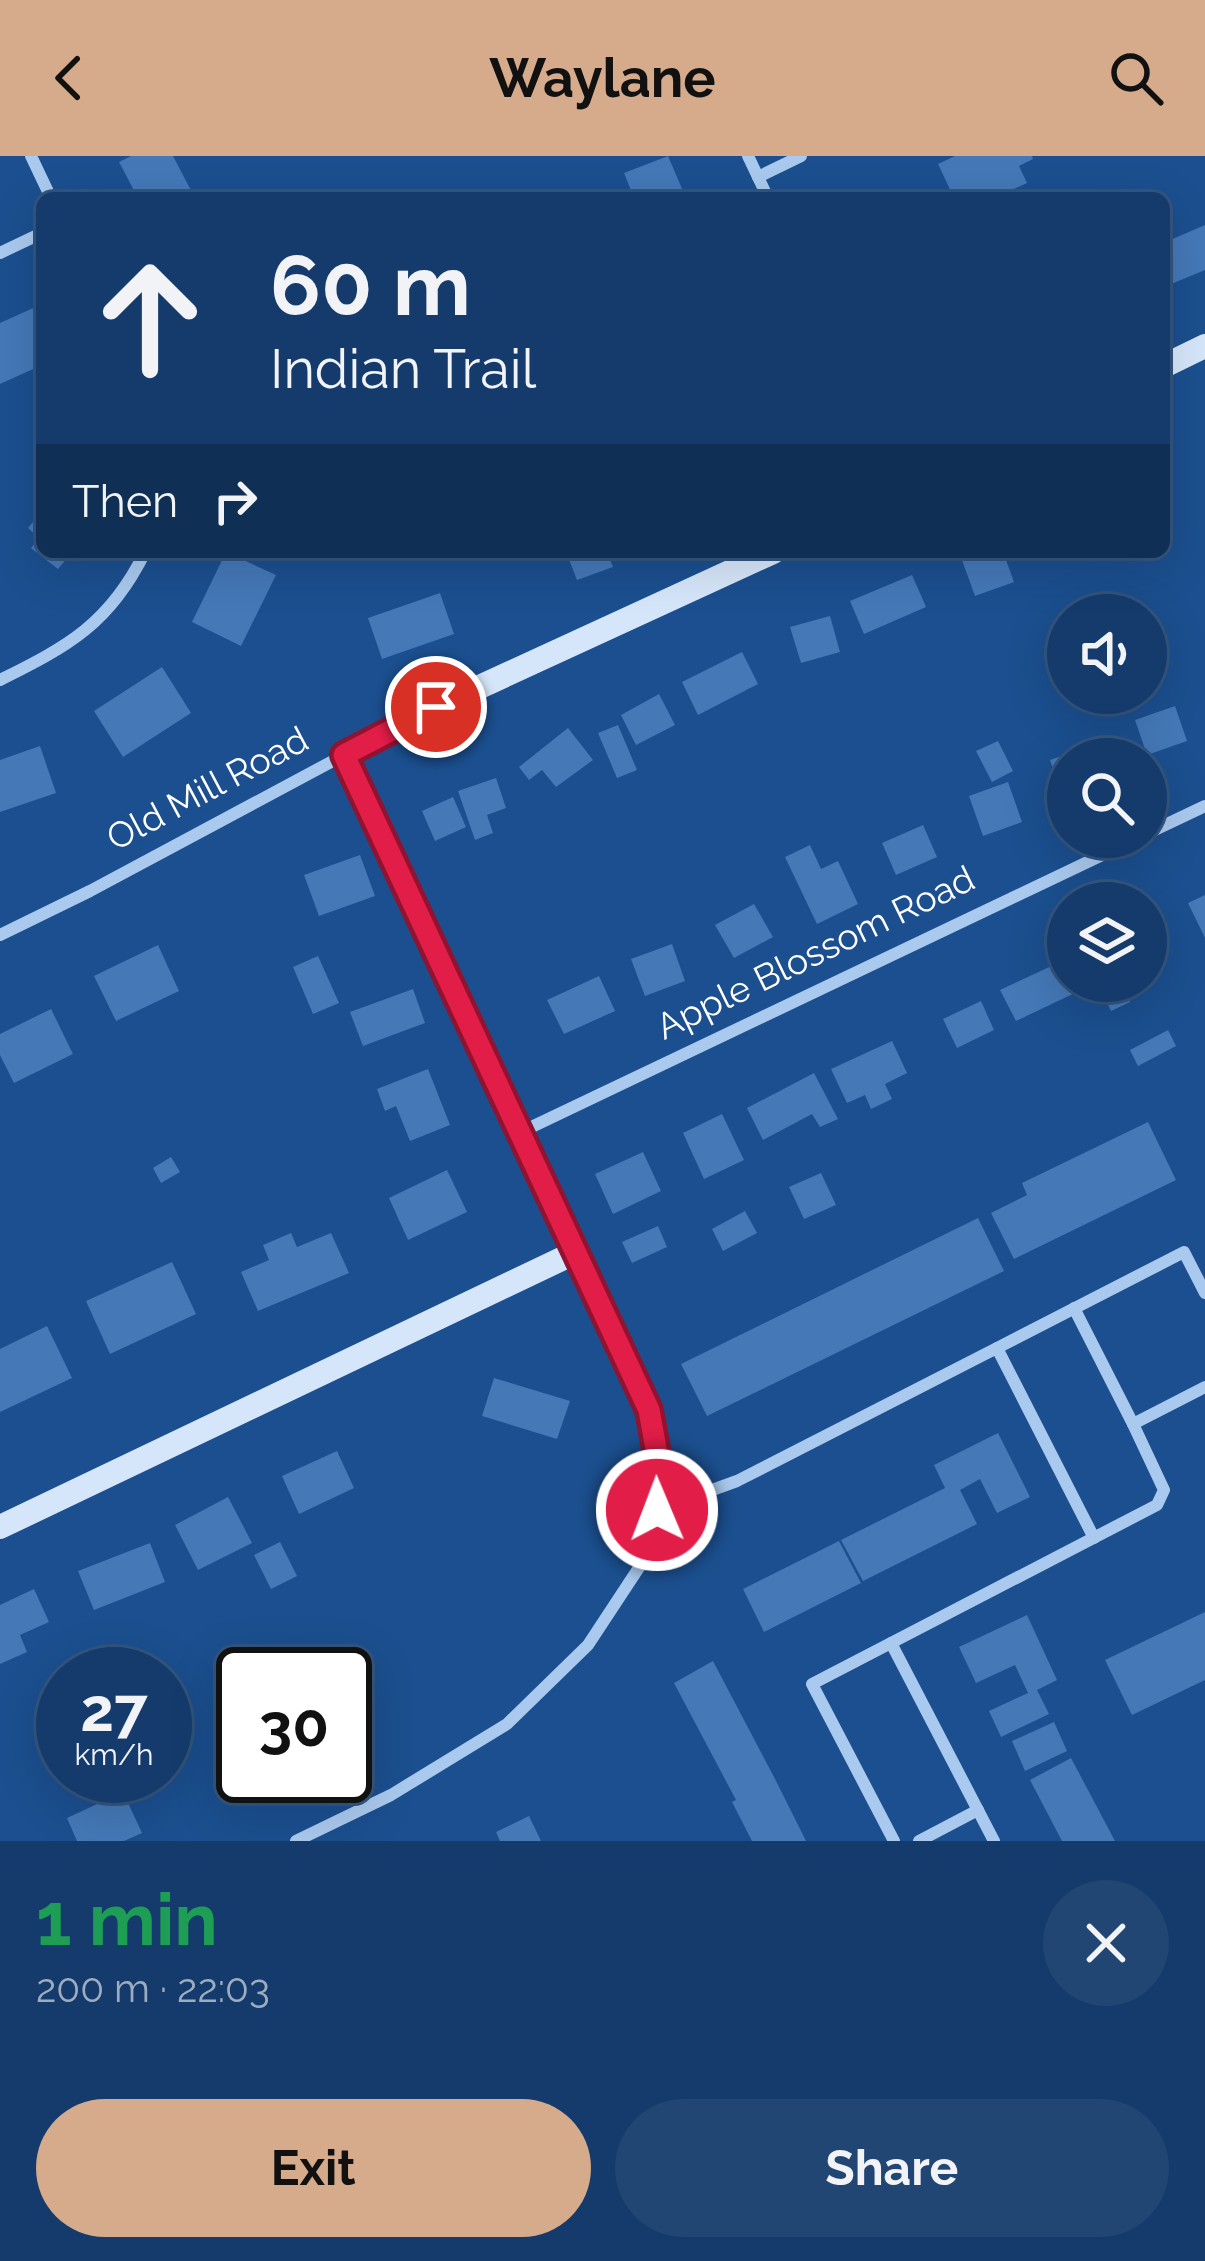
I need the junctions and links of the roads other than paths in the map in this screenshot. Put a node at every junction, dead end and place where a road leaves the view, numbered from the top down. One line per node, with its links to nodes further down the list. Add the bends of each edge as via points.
1 (31, 156): 5 (street)
2 (748, 156): 4 (street)
3 (801, 156): 4 (street)
4 (758, 177): 6 (street)
5 (48, 192)
6 (765, 192)
7 (36, 235): 8 (street)
8 (0, 253)
9 (1205, 346): 10 (street)
10 (1170, 363)
11 (142, 558): 13 (street, via 90,630)
12 (760, 558): 14 (street, Old Mill Road)
13 (0, 680)
14 (344, 755): 18 (street, Old Mill Road); 19 (street)
15 (1205, 806): 16 (street, Apple Blossom Road)
16 (1167, 824)
17 (1097, 858): 19 (street, Apple Blossom Road)
18 (0, 935)
19 (521, 1132): 20 (street)
20 (574, 1253): 26 (street, via 649,1410); 27 (street)
21 (1205, 1293): 22 (street, via 1184,1252)
22 (1074, 1308): 23 (street); 25 (street)
23 (997, 1348): 26 (street, via 737,1481); 28 (street)
24 (1205, 1387): 25 (street)
25 (1133, 1424): 28 (street, via 1164,1490 1157,1505)
26 (657, 1510): 31 (street, via 643,1563 588,1645 507,1724)
27 (0, 1527)
28 (1094, 1538): 29 (street)
29 (892, 1643): 30 (street); 32 (street, via 812,1684)
30 (978, 1810): 33 (street); 34 (street)
31 (296, 1841)
32 (894, 1841)
33 (919, 1841)
34 (994, 1841)

